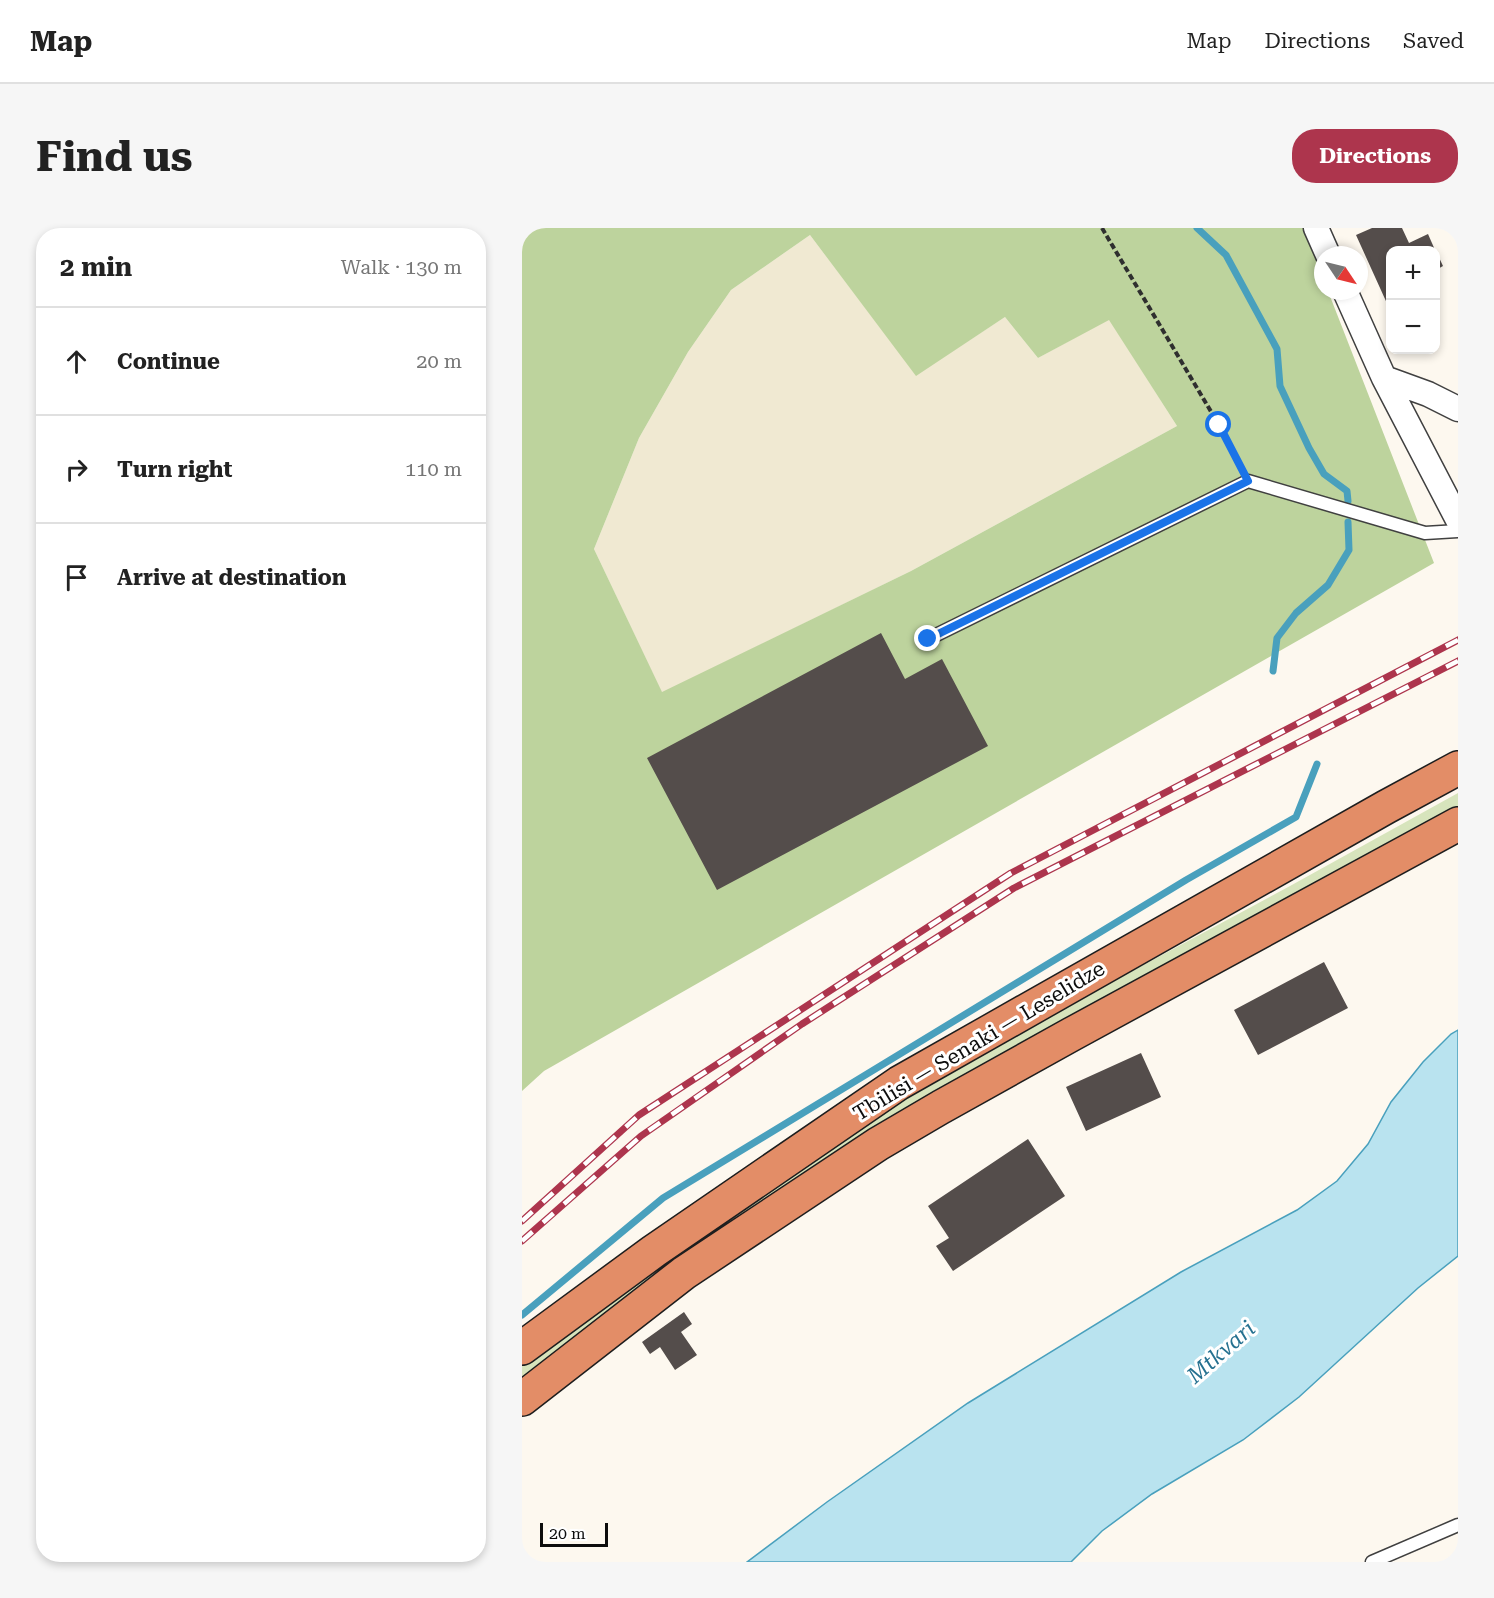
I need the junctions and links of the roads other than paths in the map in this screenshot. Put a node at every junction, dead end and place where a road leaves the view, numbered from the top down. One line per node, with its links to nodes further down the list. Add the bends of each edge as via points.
1 (1316, 228): 2 (street)
2 (1325, 246)
3 (1349, 300): 4 (street)
4 (1384, 378): 5 (street); 6 (street)
5 (1458, 409)
6 (1458, 520)
7 (1458, 531): 8 (lane, via 1425,533 1248,481)
8 (928, 639)
9 (1458, 744): 11 (highway, via 1415,769)
10 (1458, 768): 11 (highway, Tbilisi — Senaki — Leselidze)
11 (1386, 807): 13 (highway, Tbilisi — Senaki — Leselidze, via 899,1083 654,1251)
12 (1458, 824): 14 (highway, Tbilisi — Senaki — Leselidze, via 878,1144 684,1273)
13 (522, 1348)
14 (522, 1399)
15 (1458, 1525): 16 (lane)
16 (1371, 1562)

